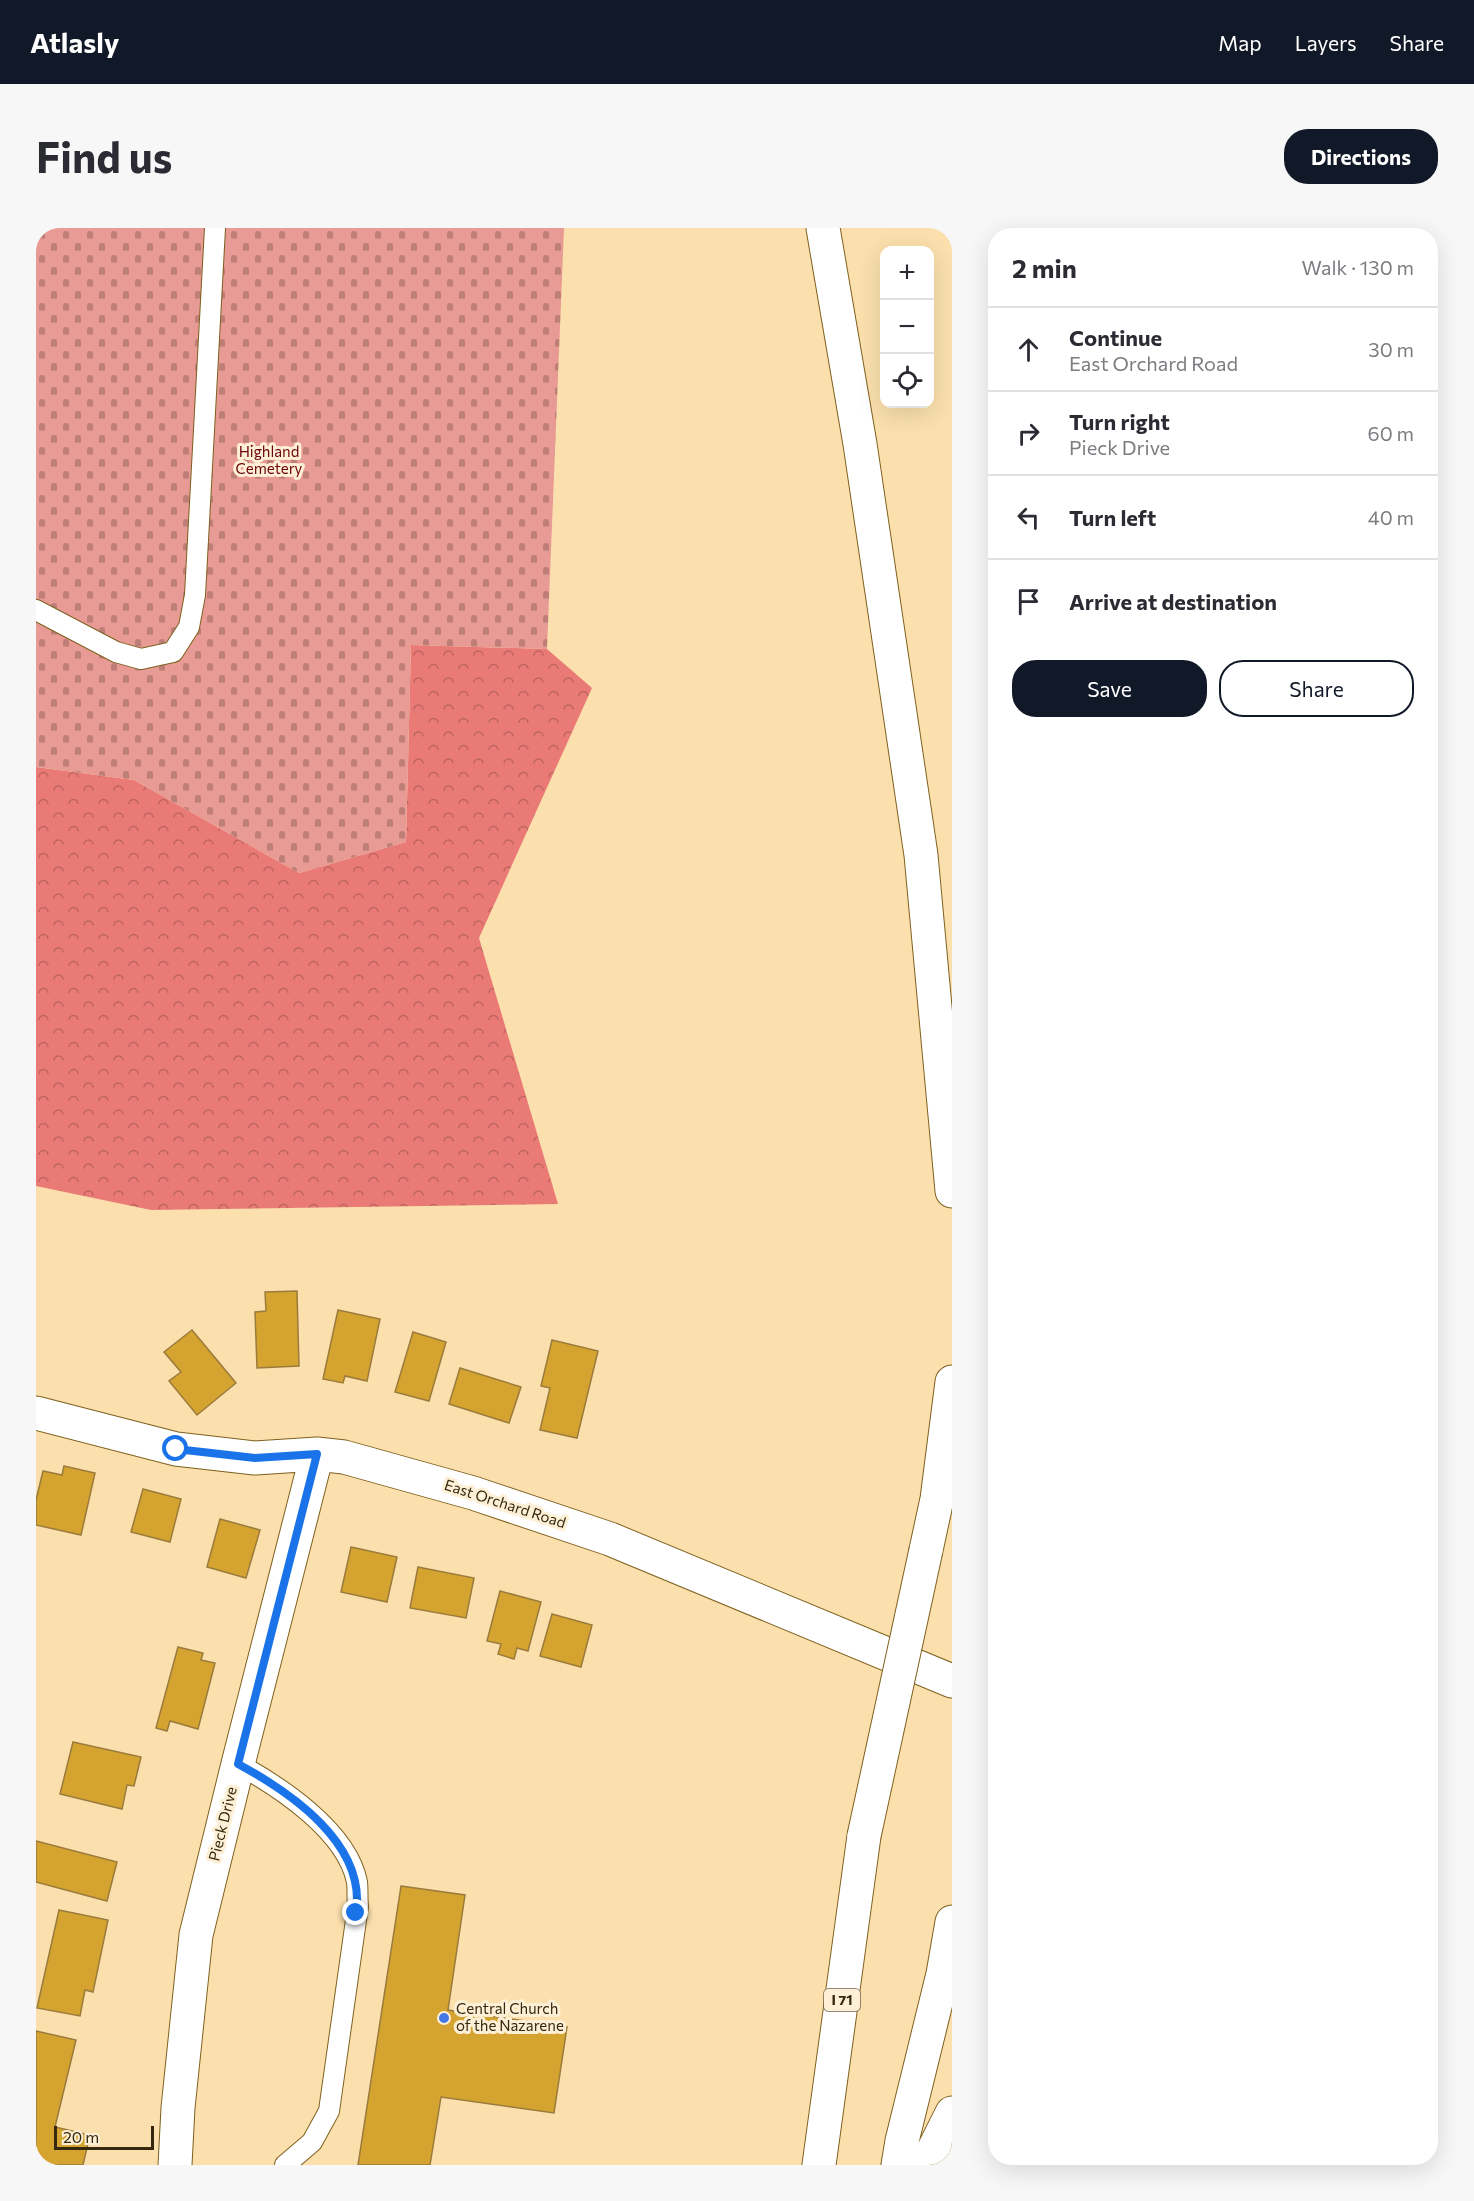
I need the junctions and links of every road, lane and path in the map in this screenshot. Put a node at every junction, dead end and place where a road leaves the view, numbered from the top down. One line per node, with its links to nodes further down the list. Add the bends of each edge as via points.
1 (215, 228): 3 (lane, via 195,595 189,627 173,652 141,659 116,652)
2 (823, 228): 4 (main road, via 860,444 921,855)
3 (36, 610)
4 (952, 1191)
5 (952, 1382): 14 (main road, I 71, bridge, via 937,1499 864,1836)
6 (36, 1413): 7 (main road, East Orchard Road, via 176,1449 255,1458)
7 (317, 1454): 8 (main road, East Orchard Road, via 344,1457 473,1492 610,1539); 9 (main road, Pieck Drive)
8 (952, 1682)
9 (238, 1764): 12 (main road, Pieck Drive, via 196,1935); 13 (lane, via 273,1783 302,1806 333,1838 357,1882 358,1906 329,2111 312,2142)
10 (952, 1922): 15 (main road)
11 (952, 2113): 16 (main road)
12 (175, 2165)
13 (285, 2165)
14 (819, 2165)
15 (898, 2165)
16 (926, 2165)

